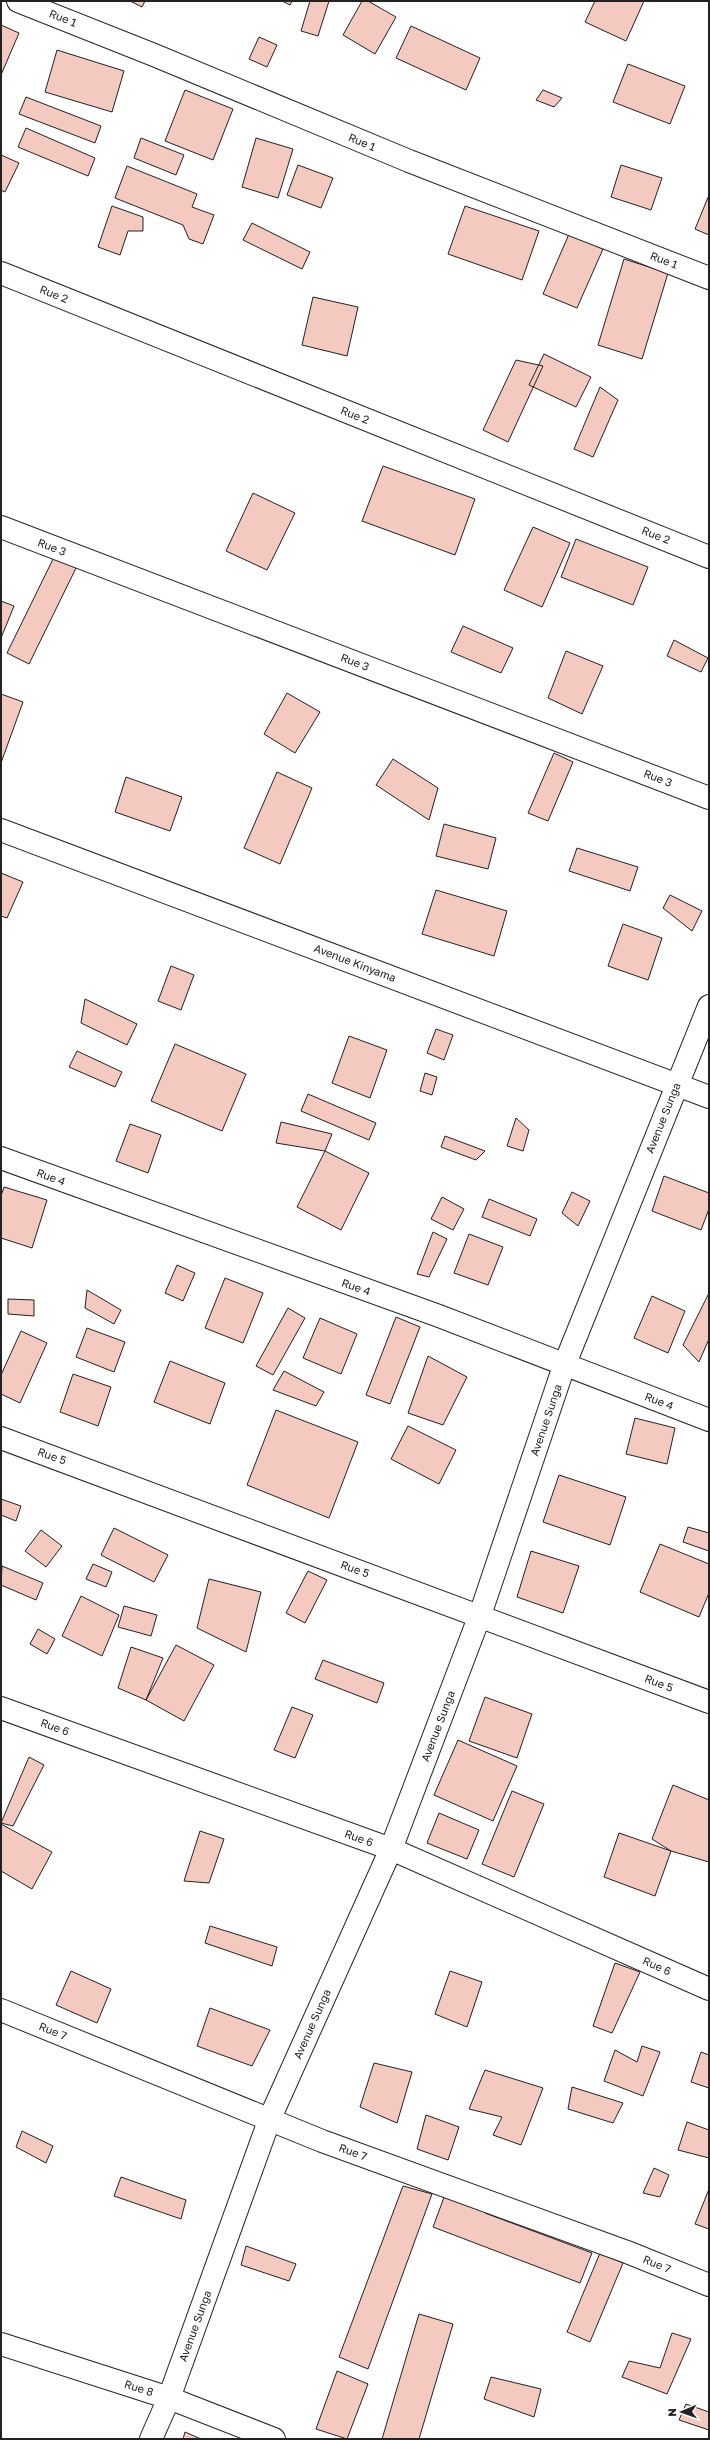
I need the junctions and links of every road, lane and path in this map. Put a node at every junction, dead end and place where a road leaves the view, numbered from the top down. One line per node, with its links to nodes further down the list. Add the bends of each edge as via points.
1 (18, 1): 3 (street, Rue 1, via 409,161)
2 (1, 273): 5 (street, Rue 2)
3 (709, 278)
4 (1, 527): 6 (street, Rue 3)
5 (709, 557)
6 (709, 798)
7 (1, 830): 9 (street, Avenue Kinyama)
8 (709, 1006): 9 (street, Avenue Sunga)
9 (677, 1084): 10 (street, Avenue Kinyama); 12 (street, Avenue Sunga)
10 (709, 1097)
11 (1, 1158): 12 (street, Rue 4, via 439,1316)
12 (564, 1366): 13 (street, Rue 4); 15 (street, Avenue Sunga)
13 (709, 1420)
14 (1, 1438): 15 (street, Rue 5)
15 (480, 1615): 16 (street, Rue 5); 18 (street, Avenue Sunga)
16 (709, 1702)
17 (1, 1708): 18 (street, Rue 6)
18 (390, 1849): 19 (street, Rue 6); 21 (street, Avenue Sunga)
19 (709, 1989)
20 (1, 2010): 21 (street, Rue 7)
21 (270, 2118): 22 (street, Rue 7, via 322,2141 627,2252); 24 (street, Avenue Sunga)
22 (709, 2285)
23 (1, 2344): 24 (street, Rue 8)
24 (169, 2398): 25 (street, Avenue Sunga); 26 (street, Rue 8)
25 (151, 2439)
26 (274, 2439)

